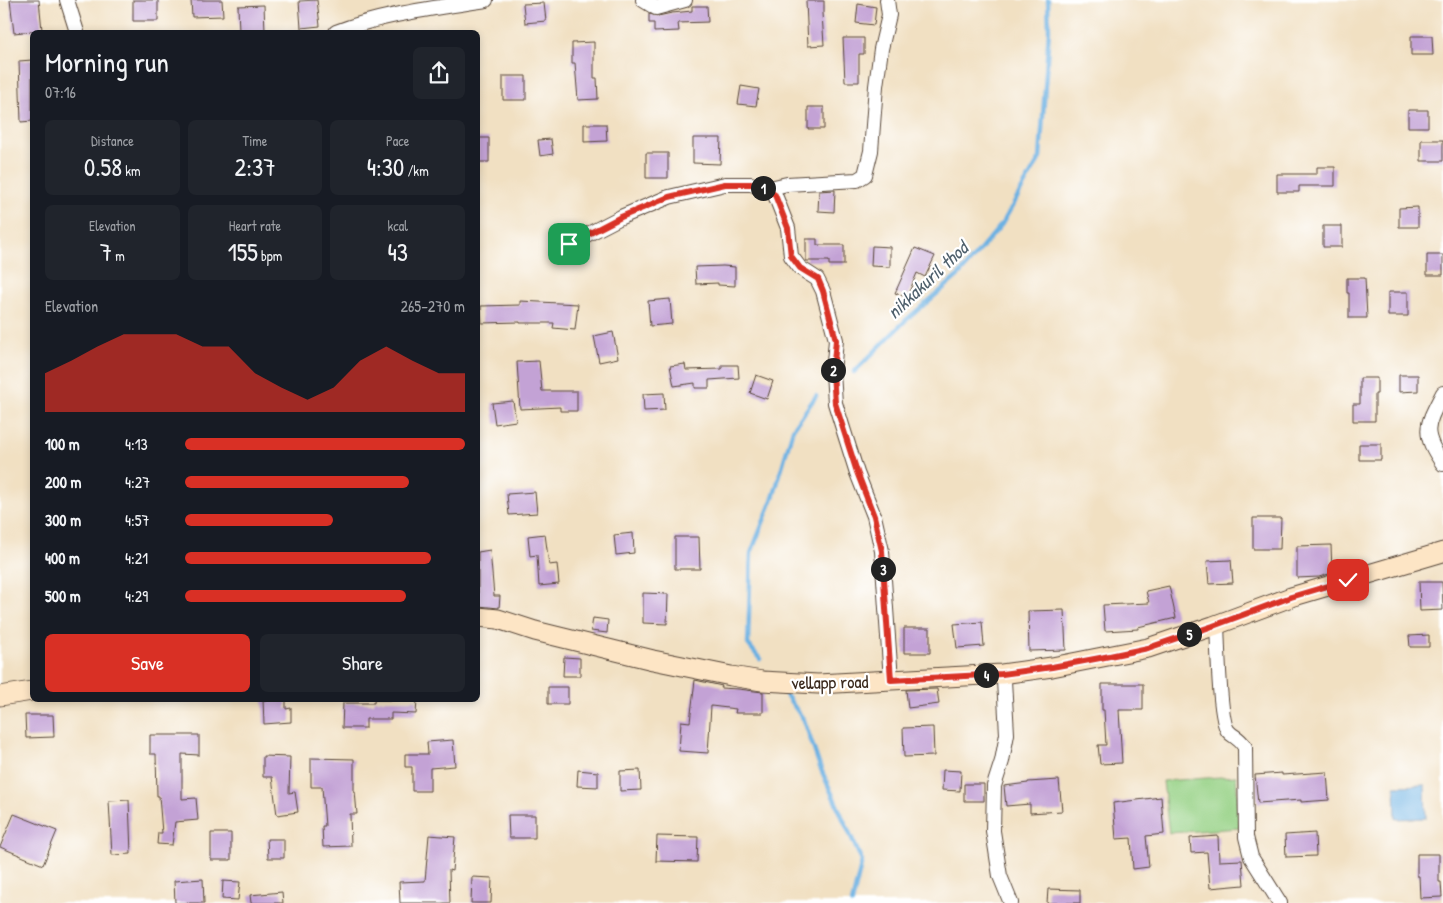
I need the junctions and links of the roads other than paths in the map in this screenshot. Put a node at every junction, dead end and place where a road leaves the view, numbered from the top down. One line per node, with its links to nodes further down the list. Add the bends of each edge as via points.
1 (68, 0): 6 (street)
2 (486, 0): 7 (street, via 359,23)
3 (644, 0): 4 (street, via 656,8)
4 (685, 0)
5 (887, 0): 8 (street, via 889,15 865,175 857,180 787,184)
6 (76, 30)
7 (341, 30)
8 (766, 189): 9 (street, via 751,184 725,184 669,197); 16 (street, via 775,195 781,208 788,228 791,256 800,268 818,279 836,340 835,403 874,516 882,551)
9 (569, 244)
10 (1443, 393): 11 (street, via 1427,434)
11 (1443, 464)
12 (1443, 552): 14 (main road, vellapp road, via 1291,597)
13 (480, 617): 16 (main road, vellapp road, via 498,619 653,660 762,681 818,684)
14 (1217, 625): 15 (main road, vellapp road, via 1148,648); 20 (street, via 1224,720 1228,730 1245,747 1246,837 1250,857)
15 (1002, 674): 16 (main road, vellapp road); 19 (street, via 1007,734 994,786 993,831 1000,876)
16 (891, 680)
17 (30, 691): 18 (main road)
18 (0, 696)
19 (1010, 903)
20 (1280, 903)

